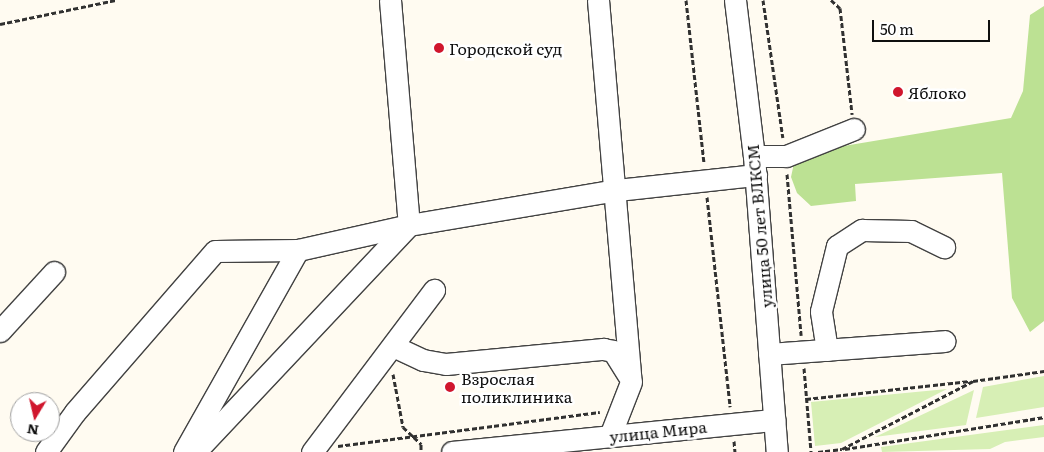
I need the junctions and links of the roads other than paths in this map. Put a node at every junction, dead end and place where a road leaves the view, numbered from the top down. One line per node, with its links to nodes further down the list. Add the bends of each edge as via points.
1 (390, 0): 7 (street)
2 (598, 0): 6 (street)
3 (735, 0): 5 (street, улица 50 лет ВЛКСМ)
4 (854, 129): 5 (street)
5 (755, 166): 6 (street); 16 (street, улица 50 лет ВЛКСМ)
6 (616, 190): 7 (street); 17 (street)
7 (409, 225): 9 (street); 23 (street)
8 (944, 247): 15 (street, via 911,231 872,230 862,230 837,246 821,311)
9 (298, 250): 21 (street, via 215,251 75,412); 22 (street)
10 (54, 272): 12 (street)
11 (434, 290): 14 (street)
12 (0, 332)
13 (945, 341): 15 (street)
14 (396, 348): 17 (street, via 446,364 603,349 613,351 624,363); 20 (street)
15 (827, 350): 16 (street)
16 (769, 354): 18 (street, улица 50 лет ВЛКСМ)
17 (631, 382): 19 (street)
18 (774, 420): 19 (street, улица Мира); 25 (street, улица 50 лет ВЛКСМ)
19 (610, 436): 24 (street, улица Мира)
20 (320, 450)
21 (46, 452)
22 (184, 452)
23 (195, 452)
24 (452, 452)
25 (777, 452)

